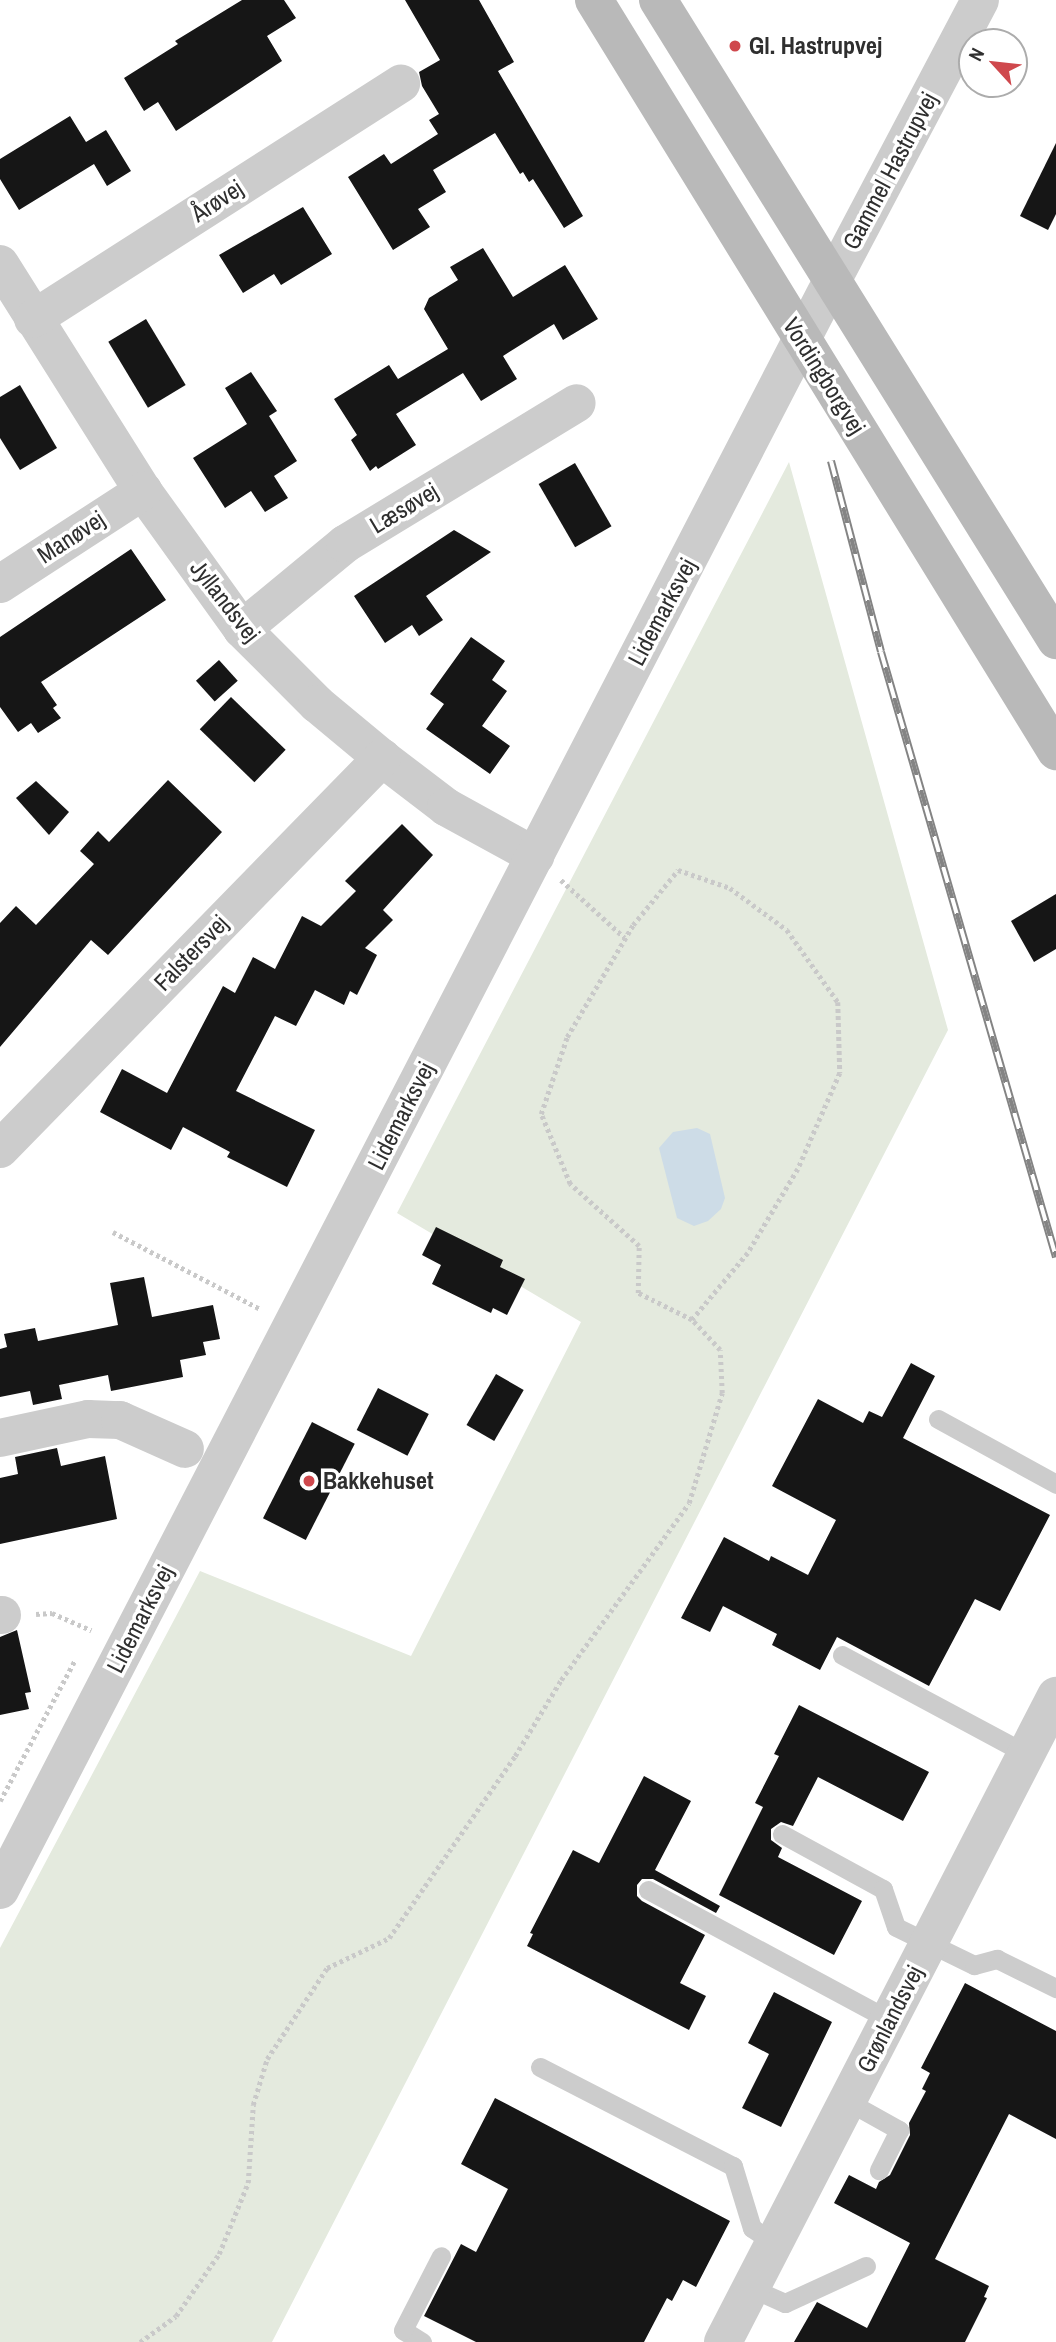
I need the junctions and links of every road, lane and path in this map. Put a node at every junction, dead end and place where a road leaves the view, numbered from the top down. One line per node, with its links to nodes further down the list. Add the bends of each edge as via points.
1 (594, 0): 8 (main road, Vordingborgvej)
2 (659, 0): 6 (main road)
3 (980, 0): 6 (street, Gammel Hastrupvej)
4 (401, 84): 7 (street, Årøvej)
5 (0, 264): 7 (street, Jyllandsvej)
6 (833, 279): 8 (street, Gammel Hastrupvej); 13 (main road)
7 (33, 319): 10 (street, Jyllandsvej)
8 (803, 342): 14 (main road, Vordingborgvej); 16 (street, Lidemarksvej)
9 (577, 402): 12 (street, Læsøvej, via 345,544)
10 (143, 491): 11 (street, Manøvej); 12 (street, Jyllandsvej)
11 (0, 584)
12 (242, 629): 15 (street, Jyllandsvej, via 317,704)
13 (1056, 640)
14 (1056, 751)
15 (382, 758): 16 (street, Jyllandsvej, via 446,807); 18 (street, Falstersvej)
16 (535, 856): 17 (path); 21 (street, Lidemarksvej)
17 (625, 938): 20 (path, via 567,1037 541,1114 570,1184 639,1246 638,1293); 20 (path, via 678,870 730,888 787,930 838,1002 840,1073 798,1169 748,1253)
18 (0, 1149)
19 (114, 1232): 21 (path)
20 (692, 1320): 44 (path, via 720,1350 722,1393 689,1503 561,1680 515,1756 389,1938 327,1968 267,2059 253,2105 248,2183 219,2255 176,2316)
21 (293, 1323): 32 (street, Lidemarksvej)
22 (937, 1419): 25 (lane)
23 (0, 1438): 24 (street, via 88,1419 120,1420)
24 (185, 1449)
25 (1056, 1484)
26 (1, 1615): 27 (path, via 52,1613)
27 (91, 1630)
28 (842, 1655): 30 (lane)
29 (1056, 1696): 30 (street, Grønlandsvej)
30 (1027, 1754): 34 (street, Grønlandsvej)
31 (782, 1834): 34 (lane, via 883,1889 896,1927)
32 (0, 1890)
33 (648, 1890): 36 (lane)
34 (929, 1943): 35 (lane, via 974,1965 997,1959); 36 (street, Grønlandsvej)
35 (1056, 1988)
36 (889, 2020): 38 (street, Grønlandsvej)
37 (540, 2067): 40 (lane, via 733,2166 752,2228)
38 (847, 2101): 39 (lane, via 899,2130); 40 (street, Grønlandsvej)
39 (879, 2170)
40 (774, 2243): 43 (street, Grønlandsvej)
41 (441, 2256): 45 (lane, via 402,2330)
42 (866, 2266): 43 (lane, via 785,2303)
43 (751, 2288): 46 (street, Grønlandsvej)
44 (140, 2342)
45 (422, 2342)
46 (723, 2342)

